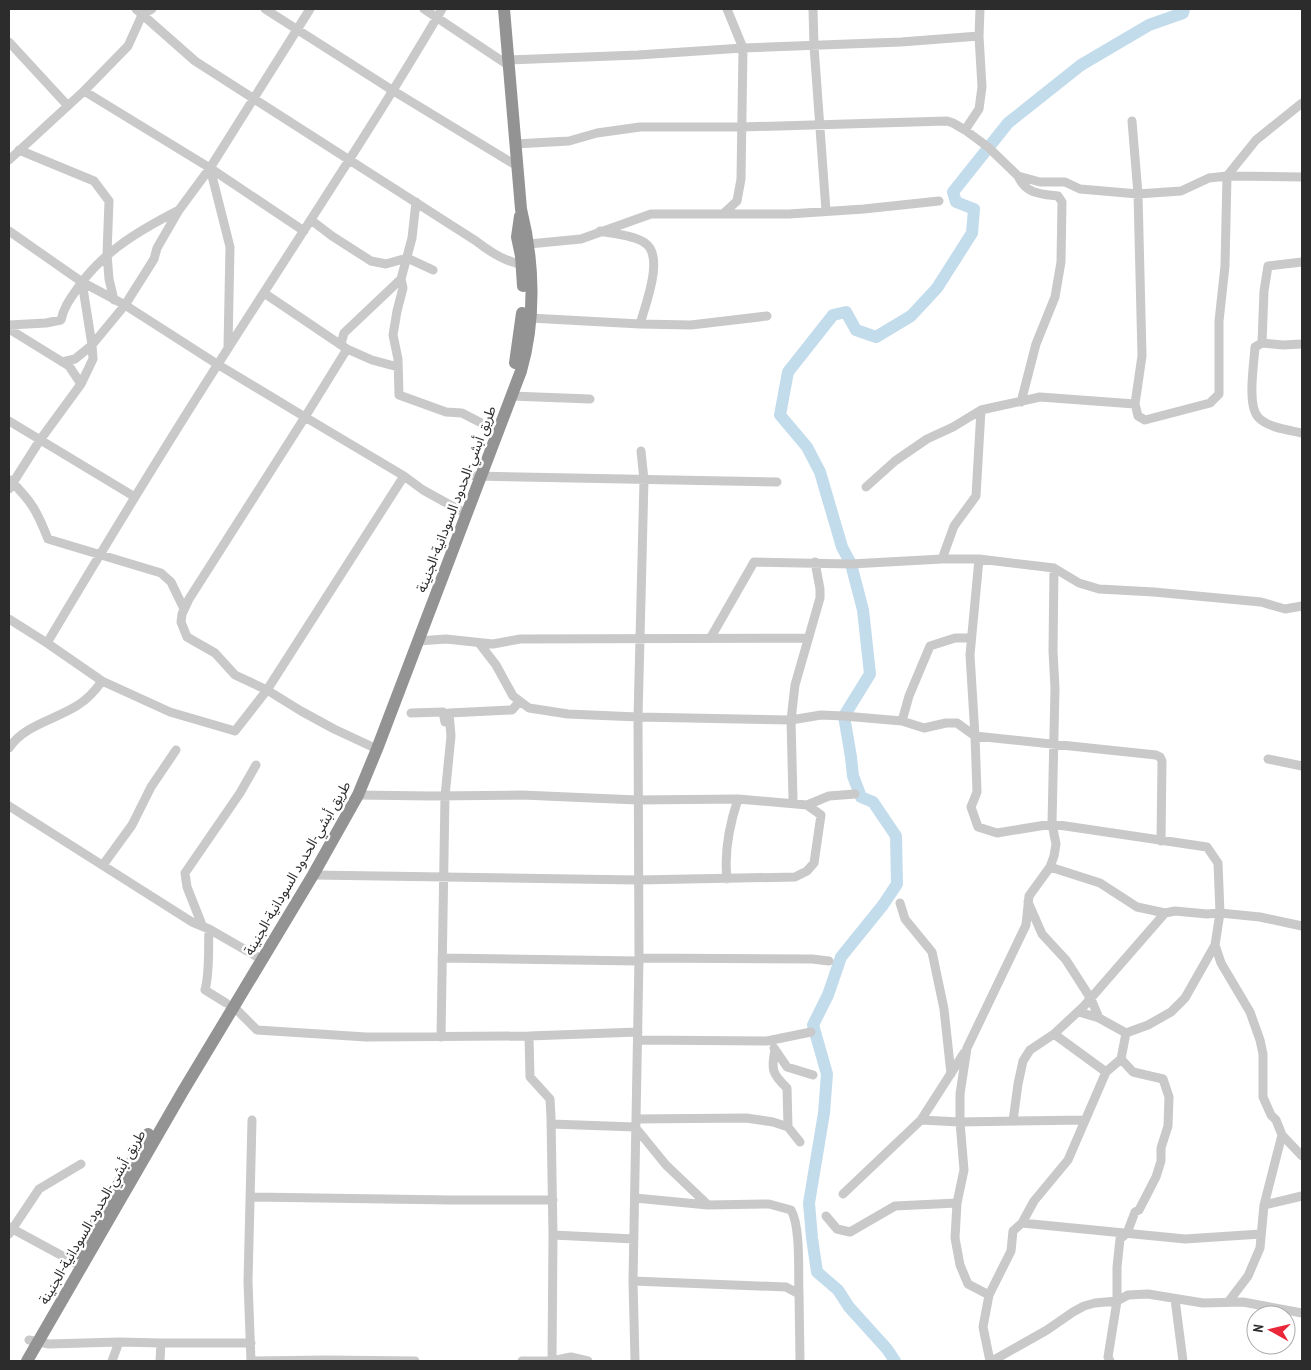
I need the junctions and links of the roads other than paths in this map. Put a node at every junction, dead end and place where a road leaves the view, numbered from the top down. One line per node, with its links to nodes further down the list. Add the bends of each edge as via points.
1 (152, 9): 10 (street)
2 (265, 9): 12 (street)
3 (310, 9): 12 (street)
4 (424, 9): 11 (street)
5 (442, 9): 11 (street)
6 (504, 9): 17 (highway)
7 (727, 9): 16 (street)
8 (813, 9): 15 (street)
9 (980, 9): 13 (street)
10 (139, 12): 19 (street, via 128,46); 20 (street, via 195,61)
11 (437, 18): 17 (street); 18 (street)
12 (298, 29): 18 (street); 20 (street)
13 (978, 36): 15 (street); 26 (street, via 982,87 979,109)
14 (9, 42): 22 (street)
15 (814, 46): 16 (street); 24 (street)
16 (744, 48): 17 (street); 25 (street)
17 (508, 62): 27 (highway)
18 (392, 90): 30 (street); 31 (street)
19 (84, 91): 22 (street); 32 (street)
20 (254, 98): 30 (street); 32 (street)
21 (1302, 103): 34 (street, via 1256,140)
22 (68, 106): 28 (street)
23 (1132, 121): 36 (street)
24 (821, 125): 25 (street); 26 (street, via 947,121); 41 (street)
25 (742, 127): 27 (street, via 640,127 596,133 569,141); 42 (street, via 738,201)
26 (965, 130): 33 (street)
27 (515, 144): 31 (highway)
28 (20, 150): 29 (street); 48 (street, via 94,181 109,201)
29 (9, 160)
30 (350, 160): 38 (street); 43 (street)
31 (517, 166): 39 (highway)
32 (210, 168): 40 (street); 45 (street); 66 (street, via 230,247)
33 (1018, 176): 36 (street, via 1040,182 1065,182 1080,189); 74 (street, via 1036,194 1058,196 1062,202 1061,262 1055,297 1036,344)
34 (1226, 176): 35 (street); 36 (street, via 1209,178 1181,191); 75 (street, via 1219,394 1210,403 1145,420 1138,416)
35 (1302, 177)
36 (1138, 194): 75 (street, via 1142,356)
37 (939, 201): 41 (street)
38 (416, 202): 49 (street); 51 (street, via 489,251)
39 (521, 209): 47 (highway, طريق أبشي-الحدود السودانية-الجنينة); 51 (highway, via 517,237)
40 (179, 210): 48 (street, via 141,230); 57 (street, via 154,259)
41 (826, 211): 42 (street)
42 (724, 213): 46 (street, via 651,214)
43 (311, 220): 45 (street); 49 (street, via 371,261 386,264)
44 (9, 231): 54 (street)
45 (304, 231): 55 (street)
46 (600, 231): 47 (street, via 581,239); 60 (street, via 638,240 647,244 653,254 654,270)
47 (529, 244): 51 (highway, طريق أبشي-الحدود السودانية-الجنينة)
48 (107, 254): 54 (street); 56 (street, via 108,279)
49 (407, 258): 52 (street); 53 (street)
50 (1302, 262): 63 (street, via 1268,266)
51 (526, 265): 59 (highway, طريق أبشي-الحدود السودانية-الجنينة)
52 (433, 270)
53 (401, 279): 67 (street, via 344,333); 70 (street, via 403,288 393,335)
54 (82, 282): 56 (street); 61 (street, via 64,306 61,320); 65 (street)
55 (264, 293): 66 (street); 67 (street)
56 (114, 300): 57 (street)
57 (124, 305): 65 (street); 69 (street)
58 (767, 316): 60 (street, via 691,325)
59 (527, 319): 60 (street); 72 (highway, طريق أبشي-الحدود السودانية-الجنينة, via 526,353); 79 (highway)
60 (640, 324)
61 (9, 325)
62 (9, 329): 68 (street)
63 (1262, 343): 64 (street); 80 (street, via 1255,347 1254,410 1267,424)
64 (1302, 344)
65 (92, 345): 68 (street, via 75,359); 71 (street, via 93,358)
66 (228, 347): 69 (street)
67 (344, 347): 70 (street); 77 (street)
68 (62, 362): 71 (street, via 69,366)
69 (217, 364): 77 (street); 89 (street)
70 (398, 367): 79 (street, via 399,395 446,412 462,413)
71 (81, 384): 81 (street)
72 (512, 396): 73 (street); 84 (highway, طريق أبشي-الحدود السودانية-الجنينة)
73 (590, 399)
74 (1021, 402): 75 (street, via 1040,398); 76 (street)
75 (1135, 404)
76 (980, 410): 88 (street, via 927,439); 92 (street, via 976,496 954,526)
77 (305, 417): 83 (street); 97 (street)
78 (9, 421): 81 (street)
79 (491, 428): 84 (highway)
80 (1302, 433)
81 (40, 440): 87 (street); 89 (street)
82 (641, 451): 85 (street)
83 (404, 476): 90 (street); 107 (street)
84 (477, 476): 85 (street); 90 (highway); 103 (highway, طريق أبشي-الحدود السودانية-الجنينة)
85 (644, 480): 86 (street); 100 (street)
86 (777, 482)
87 (10, 484): 91 (street, via 27,497 38,512 48,539)
88 (866, 487)
89 (135, 497): 91 (street)
90 (461, 511): 108 (highway)
91 (100, 555): 97 (street, via 161,573 171,582); 104 (street)
92 (942, 559): 93 (street); 94 (street, via 851,564)
93 (978, 559): 95 (street); 102 (street)
94 (815, 562): 99 (street, via 754,562); 101 (street, via 820,598)
95 (1054, 568): 96 (street, via 1079,583 1099,589 1261,602 1285,609); 115 (street)
96 (1302, 606)
97 (184, 608): 107 (street, via 182,622 187,637 215,653 235,675)
98 (9, 619): 104 (street)
99 (712, 637): 100 (street); 101 (street)
100 (641, 638): 105 (street, via 520,639); 111 (street)
101 (808, 638): 112 (street, via 795,685)
102 (970, 638): 113 (street, via 955,638 930,646 908,696); 114 (street)
103 (418, 641): 105 (street, via 446,639); 108 (highway, طريق أبشي-الحدود السودانية-الجنينة)
104 (47, 643): 106 (street)
105 (479, 643): 109 (street)
106 (102, 681): 107 (street, via 170,712 234,732); 116 (street, via 91,696 37,725)
107 (267, 690): 117 (street)
108 (395, 692): 117 (highway, طريق أبشي-الحدود السودانية-الجنينة)
109 (519, 702): 111 (street, via 529,708 568,714); 120 (street, via 512,710 449,713)
110 (412, 714): 120 (street, via 443,712)
111 (638, 717): 112 (street); 128 (street)
112 (790, 720): 113 (street, via 821,715); 127 (street)
113 (902, 721): 114 (street, via 924,728 946,722 957,723)
114 (975, 736): 115 (street); 132 (street, via 977,792 972,807 978,826 997,833)
115 (1053, 745): 132 (street); 133 (street, via 1160,757)
116 (9, 748)
117 (374, 748): 124 (highway, طريق أبشي-الحدود السودانية-الجنينة); 131 (highway)
118 (176, 750): 134 (street, via 151,787 132,825)
119 (1268, 759): 122 (street)
120 (448, 763): 125 (street)
121 (256, 765): 145 (street, via 185,874 187,888)
122 (1302, 766)
123 (855, 794): 129 (street, via 828,796)
124 (358, 795): 125 (street); 131 (highway, طريق أبشي-الحدود السودانية-الجنينة)
125 (445, 796): 128 (street, via 522,795); 137 (street)
126 (738, 799): 128 (street); 129 (street); 138 (street, via 732,816)
127 (793, 799)
128 (637, 800): 139 (street)
129 (807, 805): 138 (street, via 821,815 814,863 807,871 795,877)
130 (9, 806): 134 (street)
131 (339, 822): 136 (highway, طريق أبشي-الحدود السودانية-الجنينة); 147 (highway)
132 (1052, 824): 133 (street); 135 (street, via 1056,844)
133 (1161, 841): 143 (street, via 1207,847 1218,863)
134 (103, 865): 145 (street)
135 (1050, 868): 140 (street); 142 (street, via 1100,883 1137,907)
136 (313, 875): 137 (street); 152 (highway, طريق أبشي-الحدود السودانية-الجنينة)
137 (443, 878): 139 (street); 148 (street)
138 (727, 879): 139 (street)
139 (638, 880): 149 (street)
140 (1028, 901): 151 (street, via 1042,934 1066,960); 162 (street, via 1026,926)
141 (900, 903): 166 (street, via 905,919 932,952 944,1009)
142 (1165, 913): 143 (street); 151 (street)
143 (1220, 913): 144 (street); 146 (street)
144 (1302, 926)
145 (205, 927): 147 (street); 152 (street, via 209,977 205,990)
146 (1215, 945): 156 (street, via 1185,998 1171,1012); 176 (street, via 1221,963 1250,1012 1260,1040 1264,1097)
147 (256, 956): 152 (highway)
148 (442, 958): 149 (street); 160 (street)
149 (638, 960): 150 (street); 159 (street)
150 (829, 961)
151 (1091, 999): 153 (street); 154 (street)
152 (230, 1005): 160 (street, via 257,1030 366,1037); 195 (highway, طريق أبشي-الحدود السودانية-الجنينة, via 183,1091)
153 (1079, 1012): 154 (street); 157 (street)
154 (1099, 1018): 156 (street)
155 (811, 1032): 161 (street)
156 (1126, 1033): 164 (street)
157 (1054, 1034): 165 (street); 171 (street, via 1030,1050 1023,1062)
158 (529, 1036): 159 (street); 160 (street); 174 (street, via 530,1077 550,1099)
159 (638, 1036): 161 (street); 173 (street)
160 (441, 1037)
161 (767, 1040): 163 (street)
162 (967, 1048): 166 (street); 172 (street, via 960,1094)
163 (775, 1050): 167 (street, via 787,1067); 175 (street, via 772,1064 775,1077 787,1088)
164 (1120, 1059): 165 (street); 191 (street, via 1133,1072 1163,1079 1169,1097 1168,1126 1161,1148 1161,1161)
165 (1106, 1072): 170 (street)
166 (951, 1074): 169 (street)
167 (813, 1075)
168 (252, 1120): 182 (street)
169 (921, 1120): 172 (street); 180 (street)
170 (1085, 1120): 171 (street); 189 (street, via 1068,1160 1034,1201)
171 (1013, 1121): 172 (street)
172 (960, 1122): 185 (street, via 964,1170)
173 (636, 1123): 174 (street); 175 (street, via 746,1118); 183 (street); 186 (street, via 666,1165)
174 (551, 1124): 184 (street)
175 (788, 1128): 177 (street)
176 (1282, 1135): 178 (street); 187 (street)
177 (800, 1142)
178 (1302, 1156)
179 (82, 1164): 190 (street, via 39,1189)
180 (842, 1194)
181 (1302, 1196): 187 (street)
182 (251, 1197): 184 (street); 206 (street, via 248,1282)
183 (635, 1198): 186 (street); 194 (street)
184 (553, 1200): 193 (street)
185 (957, 1203): 188 (street, via 895,1206 850,1232 837,1229); 198 (street, via 955,1238 960,1265 968,1284)
186 (708, 1205): 197 (street, via 769,1204 791,1210 797,1230)
187 (1264, 1205): 192 (street)
188 (826, 1216)
189 (1022, 1222): 191 (street); 198 (street, via 1014,1231 1011,1251)
190 (10, 1230): 195 (street)
191 (1127, 1233): 192 (street, via 1186,1239); 200 (street, via 1120,1239 1118,1248)
192 (1261, 1234): 201 (street, via 1260,1248 1248,1276)
193 (554, 1235): 194 (street); 213 (street)
194 (634, 1239): 196 (street)
195 (77, 1264): 203 (highway, طريق أبشي-الحدود السودانية-الجنينة)
196 (633, 1281): 197 (street, via 786,1287); 215 (street)
197 (799, 1294): 216 (street)
198 (988, 1296): 217 (street, via 983,1326)
199 (1175, 1299): 200 (street, via 1142,1294 1128,1295); 201 (street, via 1203,1303); 219 (street)
200 (1117, 1301): 217 (street, via 1084,1306); 218 (street)
201 (1229, 1301): 202 (street)
202 (1302, 1313)
203 (33, 1341): 204 (street, via 49,1344); 207 (highway); 208 (highway, طريق أبشي-الحدود السودانية-الجنينة)
204 (119, 1342): 205 (street); 209 (street)
205 (161, 1343): 206 (street); 210 (street)
206 (251, 1343): 211 (street, via 251,1361)
207 (18, 1361)
208 (27, 1361)
209 (112, 1361)
210 (160, 1361)
211 (415, 1361)
212 (522, 1361): 213 (street)
213 (552, 1361): 214 (street, via 571,1357)
214 (588, 1361)
215 (635, 1361)
216 (800, 1361)
217 (991, 1361)
218 (1110, 1361)
219 (1183, 1361)

